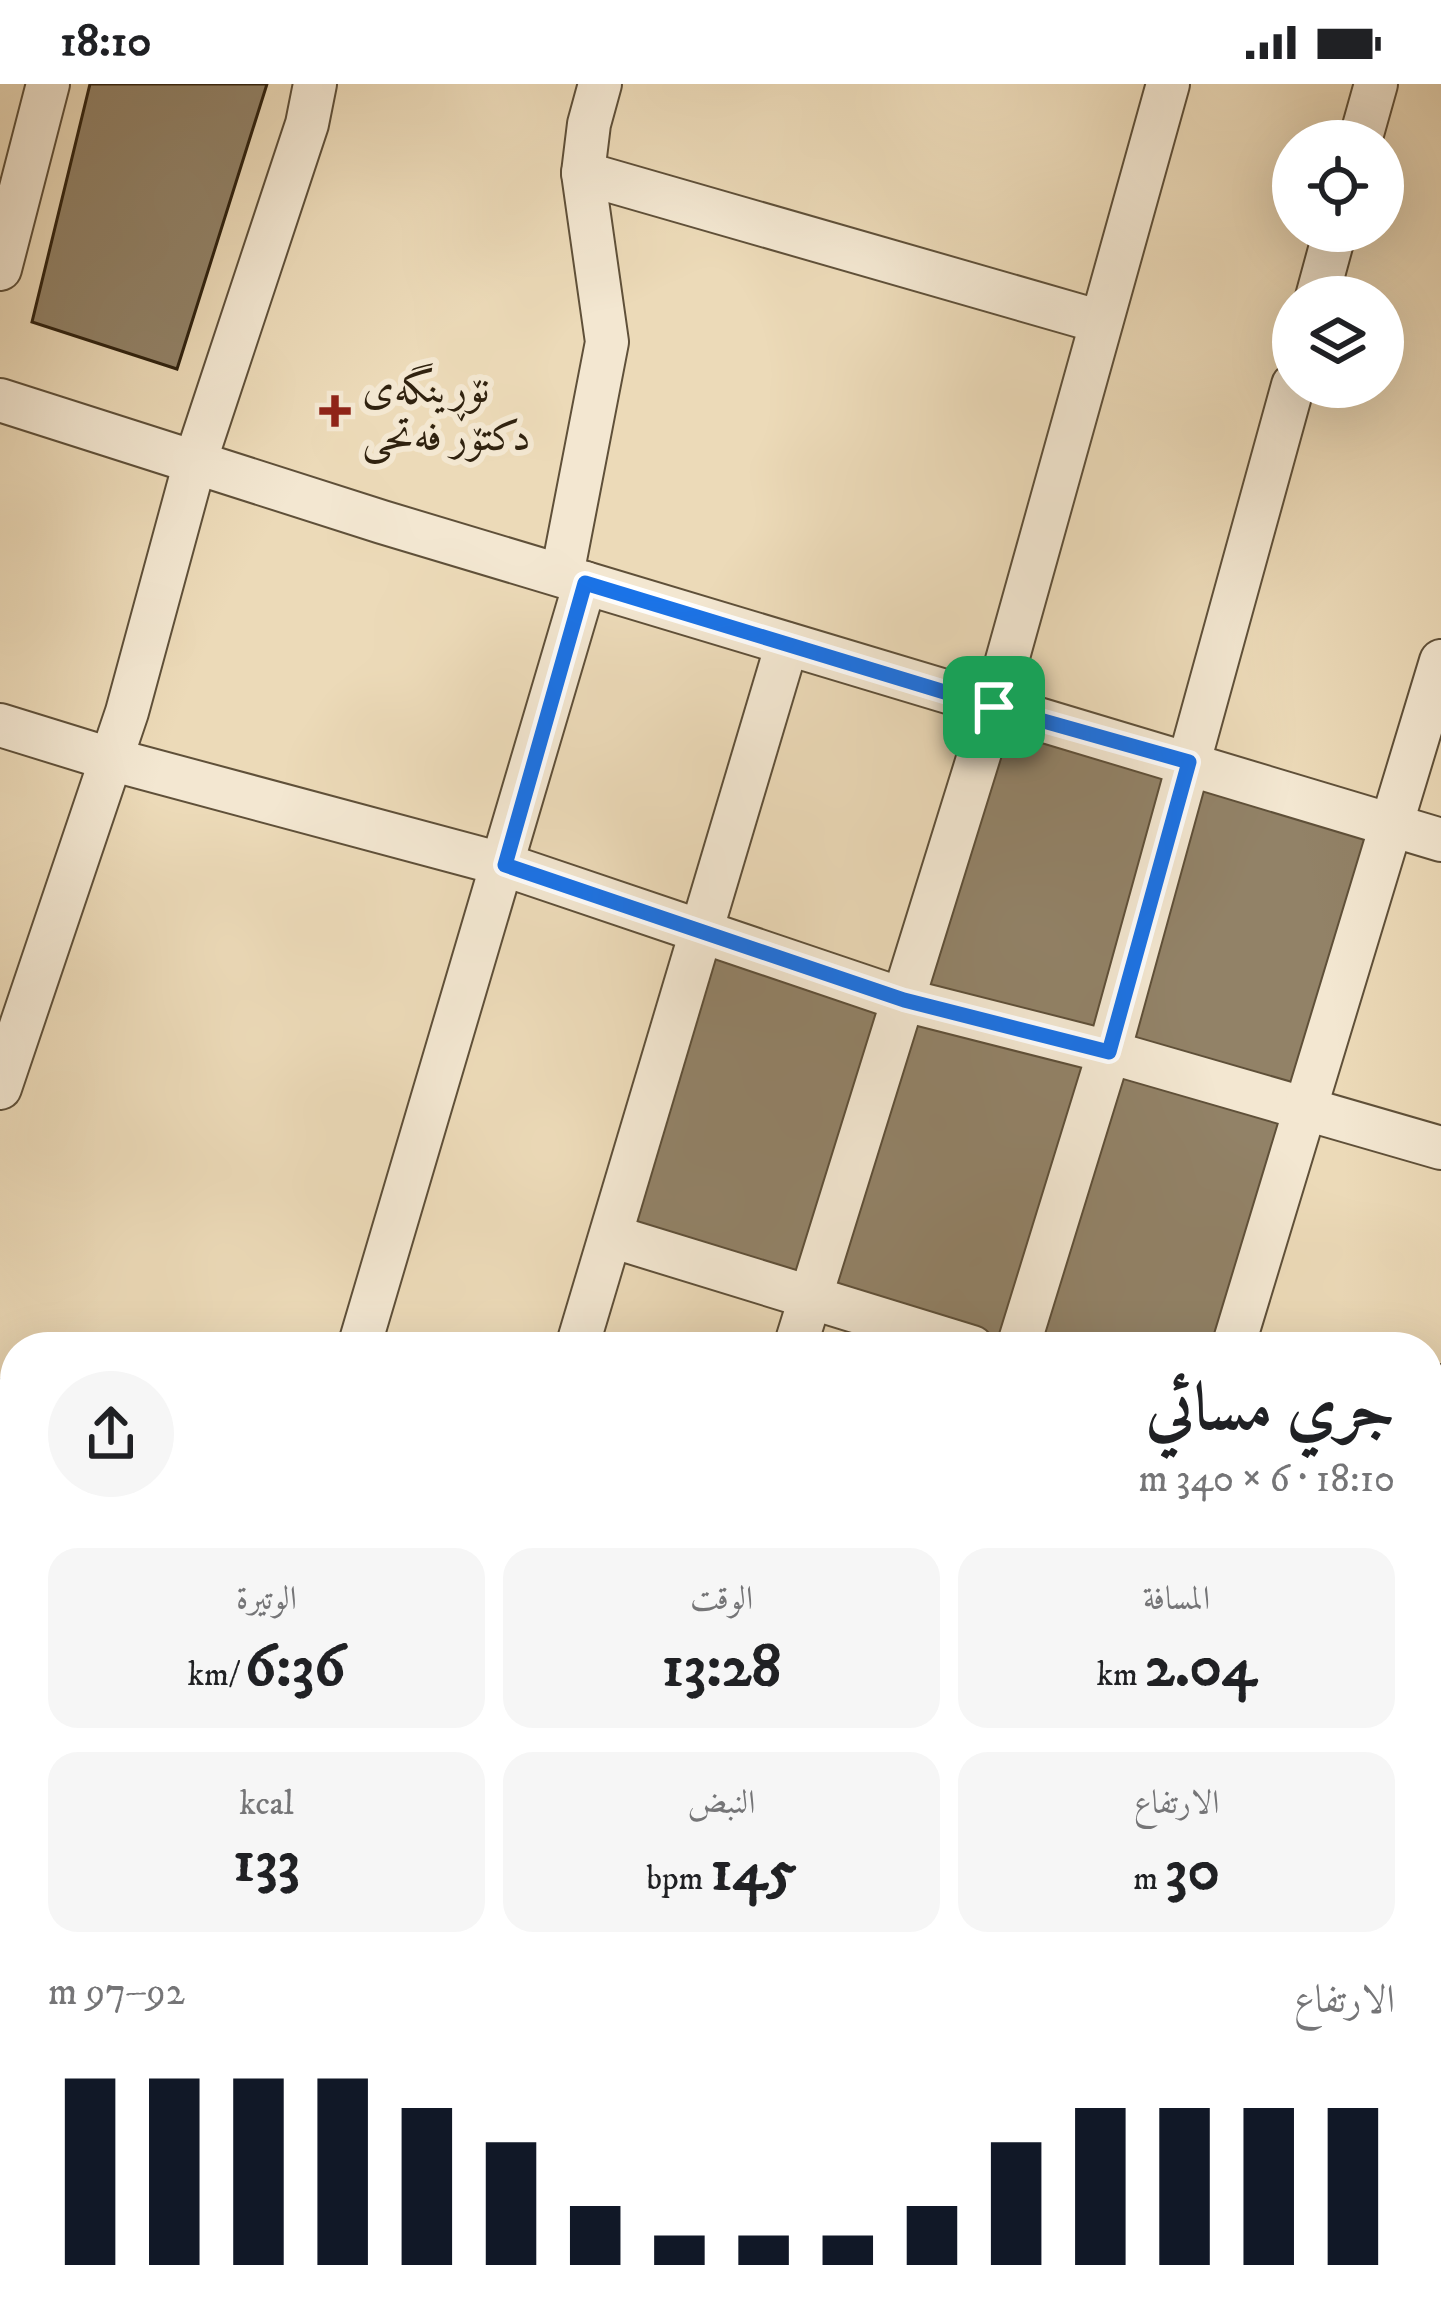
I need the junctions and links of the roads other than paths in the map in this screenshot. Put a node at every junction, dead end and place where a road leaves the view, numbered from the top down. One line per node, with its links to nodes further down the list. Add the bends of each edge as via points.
1 (48, 84): 8 (street)
2 (315, 84): 12 (street)
3 (600, 84): 7 (street)
4 (1168, 84): 9 (street)
5 (1376, 84): 6 (street)
6 (1366, 120)
7 (583, 173): 9 (street); 13 (street, via 607,342)
8 (0, 269)
9 (1101, 322): 16 (street)
10 (0, 400): 12 (street)
11 (1287, 408): 19 (street)
12 (195, 462): 13 (street); 18 (street)
13 (574, 579): 14 (street); 22 (street)
14 (787, 644): 16 (street); 23 (street)
15 (1441, 661): 20 (street)
16 (994, 707): 19 (street); 24 (street)
17 (0, 725): 18 (street)
18 (110, 759): 22 (street); 26 (street)
19 (1189, 762): 20 (street); 25 (street)
20 (1391, 826): 21 (street); 27 (street)
21 (1441, 840)
22 (505, 865): 23 (street); 31 (street)
23 (703, 929): 24 (street); 29 (street)
24 (904, 1000): 25 (street); 30 (street)
25 (1109, 1052): 27 (street); 35 (street)
26 (1, 1080)
27 (1304, 1107): 28 (street); 36 (street)
28 (1441, 1148)
29 (611, 1236): 30 (street); 32 (street)
30 (809, 1295): 33 (street); 34 (street)
31 (364, 1332)
32 (582, 1332)
33 (798, 1332)
34 (924, 1332)
35 (1023, 1332)
36 (1237, 1332)

